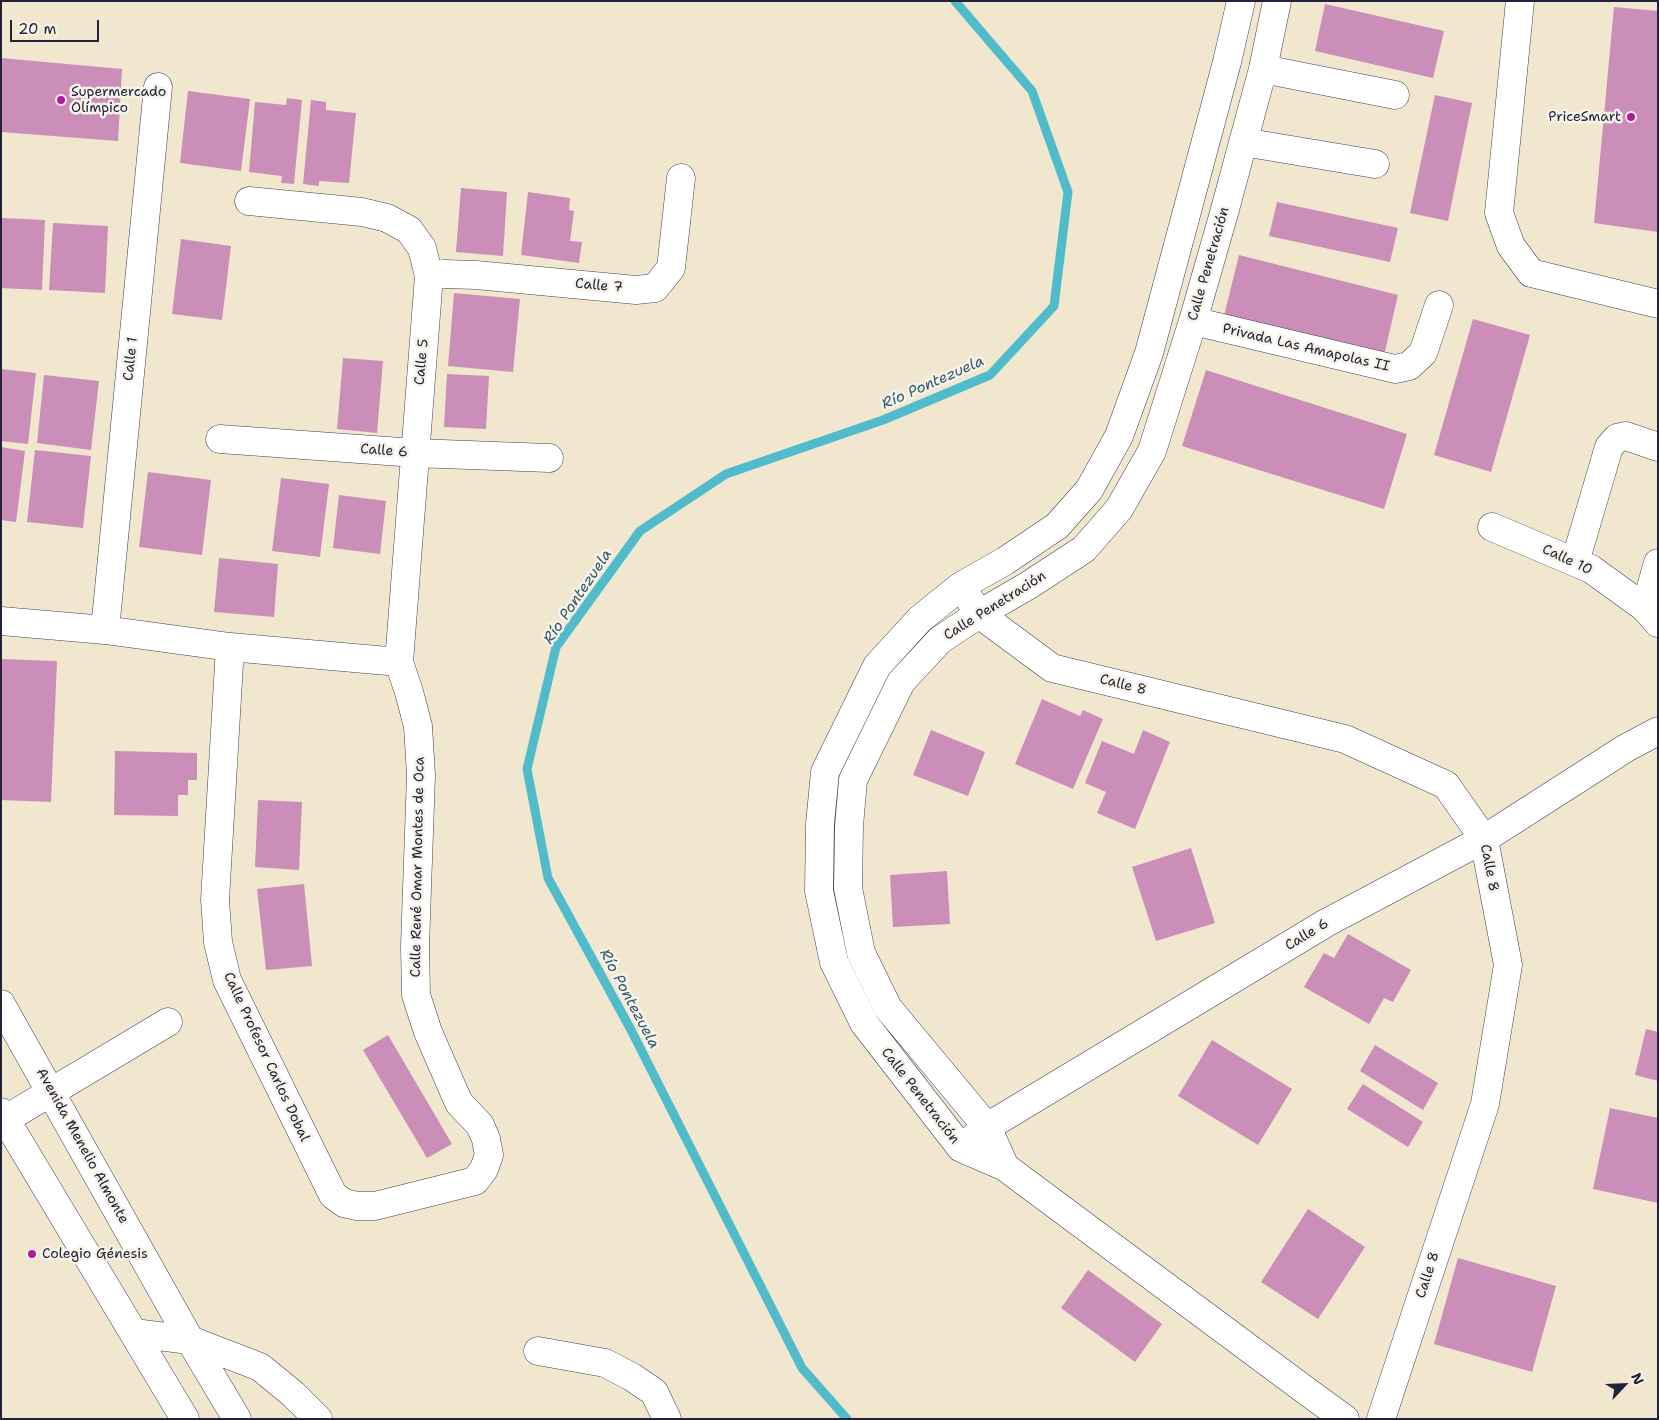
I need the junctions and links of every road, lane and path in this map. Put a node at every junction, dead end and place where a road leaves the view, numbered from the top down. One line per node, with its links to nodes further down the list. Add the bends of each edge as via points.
1 (1241, 1): 7 (street, Calle Penetración)
2 (1277, 1): 4 (street, Calle Penetración)
3 (1520, 1): 14 (street, via 1499,213 1511,246 1531,273)
4 (1263, 69): 6 (street); 8 (street, Calle Penetración)
5 (158, 87): 28 (street, Calle 1)
6 (1395, 95)
7 (1218, 98): 8 (street); 24 (street, Calle Penetración, via 1149,353 1119,436 1088,490 1057,526)
8 (1252, 107): 9 (street, Calle Penetración)
9 (1243, 142): 10 (street); 16 (street, Calle Penetración)
10 (1375, 164)
11 (681, 178): 13 (street, Calle 7, via 671,268 655,288 636,290 476,275)
12 (249, 201): 13 (street, Calle 5, via 362,212 387,218 409,230 422,248)
13 (429, 276): 19 (street, Calle 5)
14 (1658, 304)
15 (1439, 305): 16 (street, Privada Las Amapolas II, via 1422,353 1409,366 1395,369)
16 (1193, 321): 25 (street, Calle Penetración, via 1152,451 1119,509 1084,549 1029,586)
17 (220, 439): 19 (street, Calle 6)
18 (1658, 447): 22 (street, via 1626,436 1617,438 1609,446)
19 (415, 453): 20 (street, Calle 6); 30 (street, Calle 5)
20 (549, 458)
21 (1492, 527): 22 (street, Calle 10)
22 (1575, 562): 26 (street, Calle 10, via 1591,569)
23 (1658, 564): 26 (street)
24 (961, 586): 25 (street, Calle 8); 38 (street, Calle Penetración, via 920,619 877,666 845,729 825,772 819,891 834,962 864,1024)
25 (979, 614): 32 (street, Calle 8, via 1052,668 1345,739 1446,785); 37 (street, Calle Penetración, via 940,640 901,682 871,742 853,780 848,888 861,953 888,1008)
26 (1651, 616)
27 (1, 621): 28 (street)
28 (105, 630): 29 (street)
29 (230, 647): 30 (street); 40 (street, Calle Profesor Carlos Dobal, via 215,900 218,942 227,980 333,1196 344,1203 375,1206)
30 (398, 662): 40 (street, Calle René Omar Montes de Oca, via 418,726 421,775 416,995 428,1032 459,1103 480,1125 486,1139 488,1156)
31 (1658, 731): 32 (street, Calle 6)
32 (1484, 839): 37 (street, Calle 6, via 1326,923); 49 (street, Calle 8, via 1508,965 1485,1104)
33 (1, 1004): 35 (street, Avenida Menelio Almonte)
34 (168, 1022): 35 (street)
35 (51, 1092): 36 (street); 42 (street, Avenida Menelio Almonte)
36 (4, 1116): 41 (street)
37 (987, 1127): 38 (street, Calle 6); 39 (street, Calle Penetración)
38 (961, 1148): 39 (street, Calle Penetración)
39 (1005, 1167): 48 (street)
40 (475, 1181)
41 (134, 1333): 42 (street); 44 (street)
42 (190, 1340): 45 (street, Avenida Menelio Almonte); 46 (street, via 260,1367)
43 (538, 1351): 47 (street, via 605,1363 632,1377 654,1392)
44 (185, 1419)
45 (236, 1419)
46 (318, 1419)
47 (667, 1419)
48 (1345, 1419)
49 (1381, 1419)

